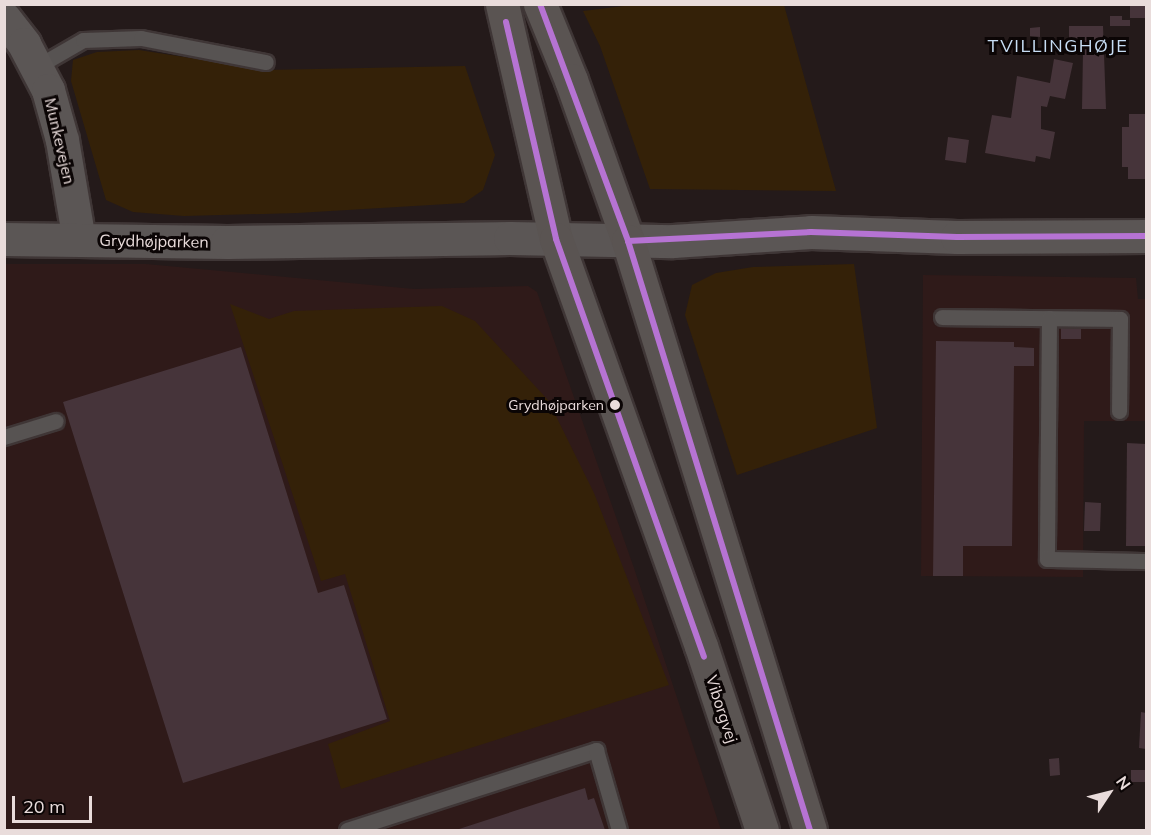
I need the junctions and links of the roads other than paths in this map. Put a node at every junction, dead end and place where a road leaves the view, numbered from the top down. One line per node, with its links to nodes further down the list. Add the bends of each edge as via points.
1 (502, 4): 8 (main road, Viborgvej)
2 (540, 4): 10 (main road)
3 (4, 18): 5 (street, Munkevejen)
4 (266, 62): 5 (lane, via 141,38 83,40)
5 (38, 66): 9 (street, Munkevejen, via 57,115)
6 (1146, 236): 10 (street, Grydhøjparken, via 957,237 811,232)
7 (4, 239): 9 (street, Grydhøjparken)
8 (556, 239): 9 (street, Grydhøjparken); 10 (street, Grydhøjparken); 19 (main road, Viborgvej, via 701,646)
9 (79, 240)
10 (627, 241): 20 (main road)
11 (942, 317): 12 (lane)
12 (1049, 318): 13 (lane, via 1120,319); 16 (lane, via 1047,560)
13 (1119, 411)
14 (56, 421): 15 (lane)
15 (4, 437)
16 (1146, 561)
17 (347, 831): 18 (lane, via 597,750)
18 (619, 831)
19 (762, 831)
20 (810, 831)

